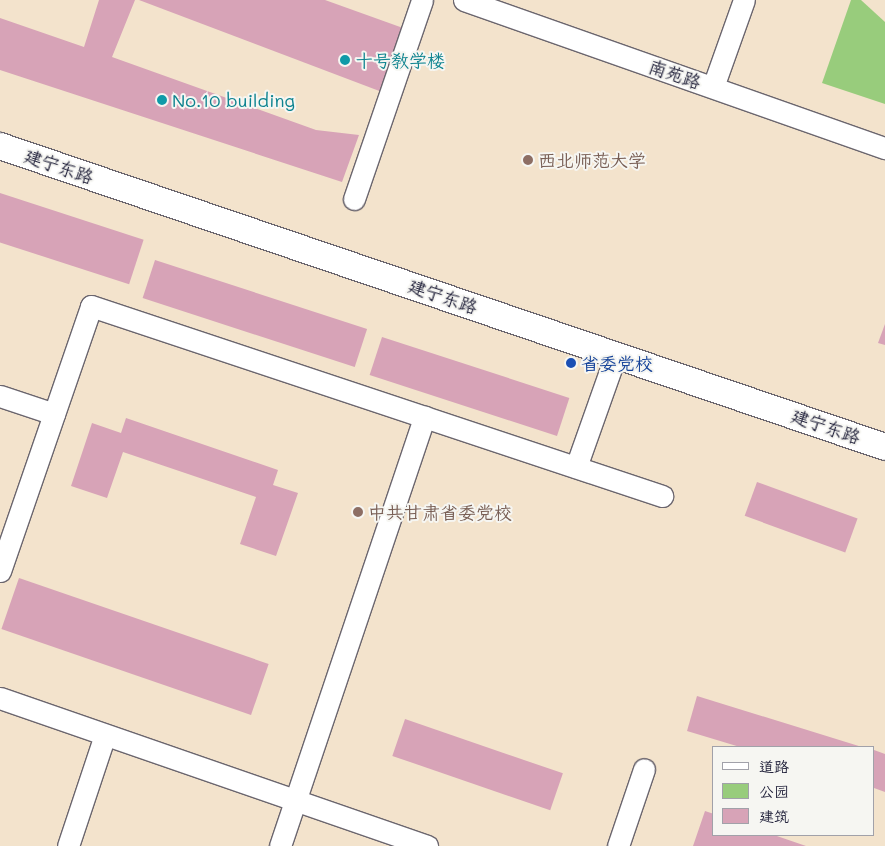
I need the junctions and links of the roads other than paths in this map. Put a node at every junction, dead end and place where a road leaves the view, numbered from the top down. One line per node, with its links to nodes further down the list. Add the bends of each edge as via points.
1 (422, 0): 7 (street)
2 (464, 0): 4 (street, 南苑路)
3 (744, 0): 4 (street)
4 (713, 87): 6 (street, 南苑路)
5 (0, 146): 8 (main road, 建宁东路)
6 (885, 148)
7 (354, 199)
8 (616, 354): 12 (main road, 建宁东路); 13 (street)
9 (0, 396): 10 (street)
10 (54, 414): 11 (street, via 91,306); 15 (street)
11 (424, 416): 13 (street); 20 (street)
12 (885, 447)
13 (576, 467): 14 (street)
14 (662, 496)
15 (4, 543): 16 (street)
16 (0, 571)
17 (0, 698): 18 (street)
18 (105, 735): 20 (street); 21 (street)
19 (644, 769): 24 (street)
20 (296, 801): 22 (street); 23 (street)
21 (68, 846)
22 (280, 846)
23 (427, 846)
24 (618, 846)

